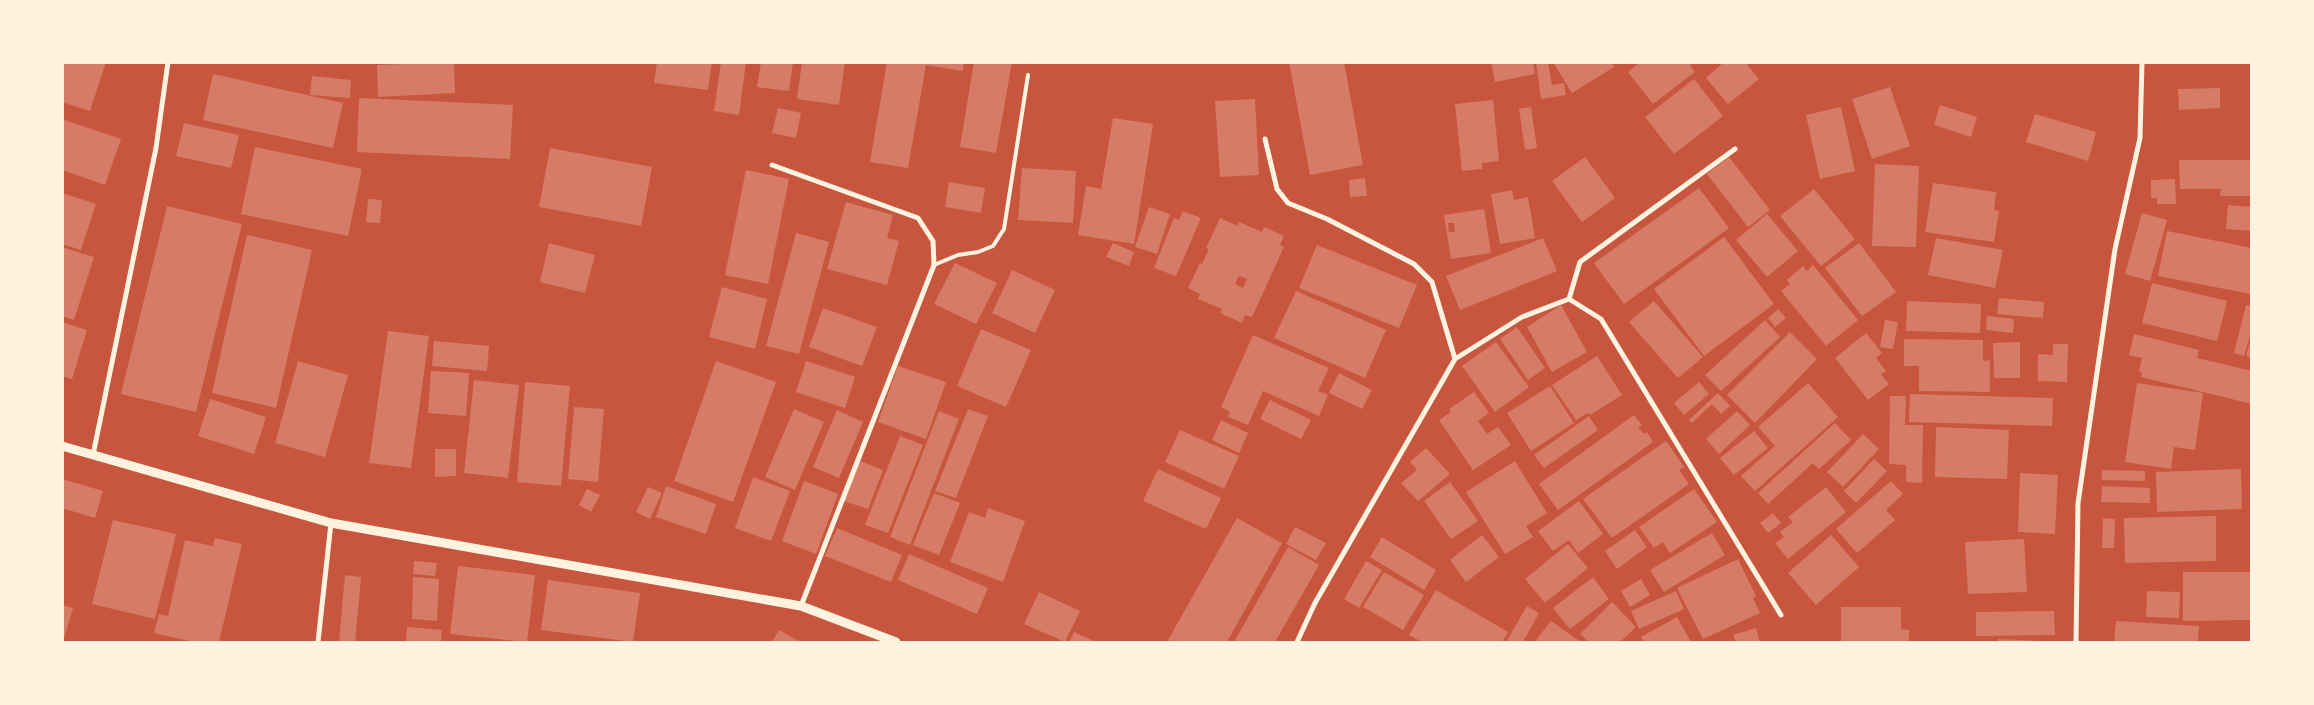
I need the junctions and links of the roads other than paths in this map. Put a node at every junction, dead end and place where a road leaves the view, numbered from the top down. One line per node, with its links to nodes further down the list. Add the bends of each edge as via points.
1 (168, 62): 11 (street, via 156,148)
2 (2142, 62): 18 (street, via 2140,138 2115,249 2078,503)
3 (1028, 75): 7 (lane, via 1004,229 993,246)
4 (1264, 139): 9 (street, via 1277,190 1288,202 1414,264 1432,282)
5 (1735, 149): 8 (street, via 1580,262)
6 (772, 165): 7 (street, via 918,218 933,241)
7 (934, 265): 13 (street)
8 (1569, 299): 9 (street, via 1522,317); 14 (street, via 1601,319)
9 (1455, 359): 17 (street, via 1315,603)
10 (62, 446): 11 (street)
11 (93, 456): 12 (street)
12 (331, 523): 13 (street); 15 (street)
13 (801, 606): 16 (street)
14 (1781, 615)
15 (318, 642)
16 (896, 642)
17 (1297, 642)
18 (2076, 642)

